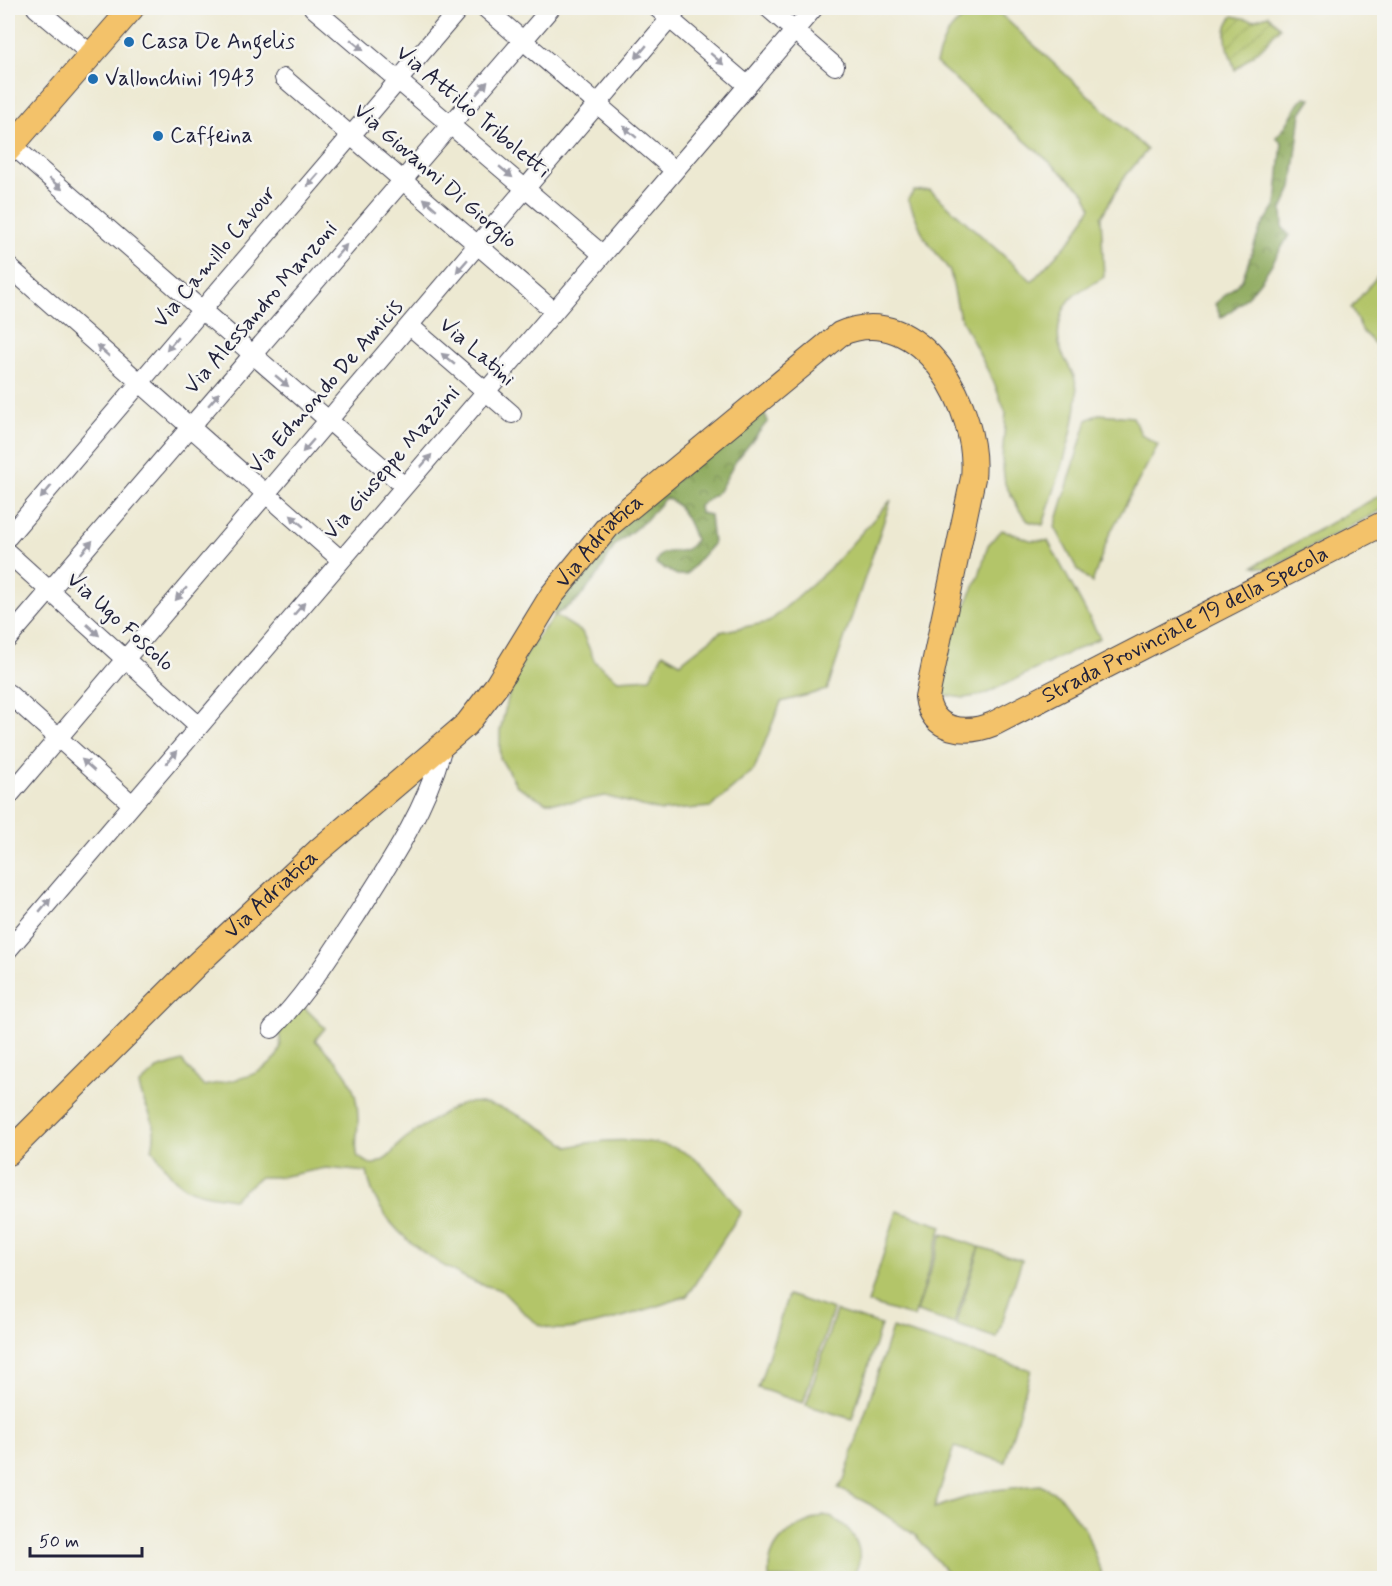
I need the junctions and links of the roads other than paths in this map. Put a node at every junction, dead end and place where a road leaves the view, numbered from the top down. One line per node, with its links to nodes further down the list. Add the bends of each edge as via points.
1 (36, 8): 12 (street)
2 (132, 8): 12 (main road)
3 (313, 8): 15 (street, Via Attilio Triboletti, one-way to 15)
4 (460, 8): 15 (street, Via Camillo Cavour)
5 (485, 8): 11 (street)
6 (551, 8): 11 (street, Via Alessandro Manzoni)
7 (768, 8): 10 (street)
8 (813, 8): 10 (street, Via Giuseppe Mazzini)
9 (669, 11): 16 (street, one-way to 16); 17 (street, Via Edmondo De Amicis, one-way to 17)
10 (794, 30): 13 (street); 16 (street, Via Giuseppe Mazzini)
11 (523, 40): 17 (street); 18 (street, Via Alessandro Manzoni, one-way to 11)
12 (91, 54): 20 (main road)
13 (835, 66)
14 (284, 78): 19 (street, Via Giovanni Di Giorgio)
15 (398, 80): 18 (street, Via Attilio Triboletti); 19 (street, Via Camillo Cavour)
16 (747, 85): 21 (street, Via Giuseppe Mazzini)
17 (598, 104): 21 (street, one-way to 17); 23 (street, Via Edmondo De Amicis)
18 (450, 124): 22 (street, Via Alessandro Manzoni); 23 (street, Via Attilio Triboletti, one-way to 23)
19 (351, 135): 22 (street, Via Giovanni Di Giorgio); 27 (street, Via Camillo Cavour, one-way to 27)
20 (10, 148): 27 (street, one-way to 27)
21 (674, 170): 25 (street, Via Giuseppe Mazzini)
22 (402, 180): 24 (street, Via Giovanni Di Giorgio, one-way to 22); 30 (street, Via Alessandro Manzoni, one-way to 22)
23 (526, 189): 24 (street, Via Edmondo De Amicis); 25 (street, Via Attilio Triboletti)
24 (479, 246): 28 (street, Via Giovanni Di Giorgio); 29 (street, Via Edmondo De Amicis, one-way to 29)
25 (602, 255): 28 (street, Via Giuseppe Mazzini)
26 (8, 266): 31 (street, one-way to 26)
27 (201, 310): 30 (street); 31 (street, Via Camillo Cavour, one-way to 31)
28 (554, 310): 32 (street, Via Giuseppe Mazzini)
29 (410, 326): 32 (street, Via Latini, one-way to 29); 34 (street, Via Edmondo De Amicis)
30 (252, 355): 34 (street, one-way to 34); 35 (street, Via Alessandro Manzoni, one-way to 30)
31 (140, 383): 35 (street); 39 (street, Via Camillo Cavour, one-way to 39)
32 (486, 391): 33 (street, Via Latini); 36 (street, Via Giuseppe Mazzini, one-way to 32)
33 (512, 414)
34 (329, 421): 36 (street); 37 (street, Via Edmondo De Amicis, one-way to 37)
35 (190, 427): 37 (street); 42 (street, Via Alessandro Manzoni, one-way to 35)
36 (404, 486): 41 (street, Via Giuseppe Mazzini)
37 (266, 494): 41 (street, one-way to 37); 44 (street, Via Edmondo De Amicis, one-way to 44)
38 (1384, 523): 47 (main road, Strada Provinciale 19 della Specola)
39 (8, 537)
40 (8, 553): 42 (street, Via Ugo Foscolo)
41 (341, 560): 46 (street, Via Giuseppe Mazzini, one-way to 41)
42 (50, 590): 43 (street, Via Alessandro Manzoni); 44 (street, Via Ugo Foscolo, one-way to 44)
43 (8, 639)
44 (125, 659): 46 (street, Via Ugo Foscolo); 48 (street, Via Edmondo De Amicis)
45 (8, 693): 48 (street)
46 (199, 726): 51 (street, Via Giuseppe Mazzini, one-way to 46)
47 (988, 726): 49 (main road, Via Adriatica, via 968,732 947,727 932,713 927,696 973,478 969,427 950,382 920,346 897,331 870,327 830,339 610,524 552,595 481,709)
48 (58, 738): 50 (street, Via Edmondo De Amicis); 51 (street, one-way to 48)
49 (443, 746): 53 (street, via 432,781 392,861 302,997); 54 (main road, Via Adriatica, via 318,851 197,964)
50 (8, 796)
51 (132, 804): 52 (street, Via Giuseppe Mazzini, one-way to 51)
52 (8, 950)
53 (272, 1029)
54 (8, 1153)

